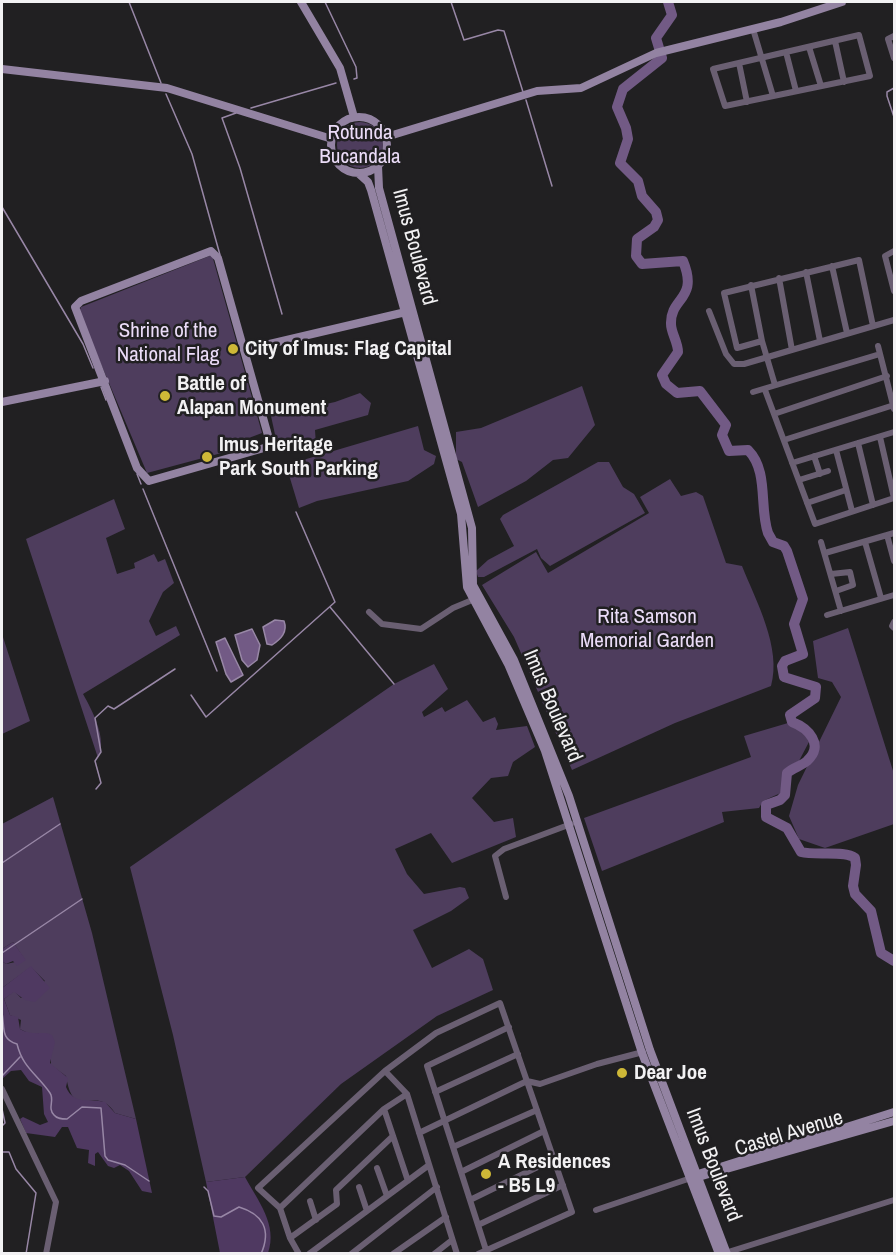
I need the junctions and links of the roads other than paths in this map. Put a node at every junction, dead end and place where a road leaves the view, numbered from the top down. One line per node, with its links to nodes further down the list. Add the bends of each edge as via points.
1 (301, 2): 17 (main road, via 337,62)
2 (842, 2): 3 (main road)
3 (753, 29): 8 (street); 18 (main road, via 660,51 582,88 537,90)
4 (894, 36): 9 (street, via 888,39)
5 (835, 40): 6 (street); 12 (street); 12 (street, via 859,35 870,76)
6 (809, 47): 7 (street); 13 (street)
7 (786, 52): 8 (street); 14 (street)
8 (761, 58): 10 (street); 15 (street)
9 (894, 58)
10 (740, 63): 16 (street); 16 (street, via 713,69 725,106)
11 (2, 69): 19 (main road, via 161,87)
12 (844, 81): 13 (street)
13 (821, 86): 14 (street)
14 (796, 91): 15 (street)
15 (772, 96): 16 (street)
16 (747, 102)
17 (354, 117): 18 (main road, via 372,120); 19 (main road, via 338,126)
18 (386, 137): 20 (main road, via 387,152)
19 (332, 139): 21 (main road, via 335,161)
20 (378, 166): 21 (main road); 29 (main road, Imus Boulevard, via 379,188)
21 (358, 173): 29 (main road, Imus Boulevard, via 371,190)
22 (894, 251): 25 (street, via 885,256)
23 (832, 266): 24 (street); 32 (street, via 860,261); 33 (street)
24 (806, 272): 26 (street); 35 (street)
25 (893, 277): 28 (street)
26 (779, 278): 27 (street); 38 (street)
27 (751, 285): 34 (street); 34 (street, via 722,295 737,348)
28 (894, 291)
29 (409, 311): 37 (main road); 72 (main road, Imus Boulevard, via 416,356 461,514 464,578)
30 (709, 311): 40 (street, via 734,364)
31 (894, 320): 32 (street)
32 (873, 326): 33 (street)
33 (847, 333): 35 (street)
34 (762, 341): 40 (street)
35 (820, 341): 38 (street)
36 (878, 346): 39 (street)
37 (244, 350): 42 (main road, via 218,258 211,251 77,304 75,309); 42 (main road, via 270,447 154,482 140,474)
38 (792, 350): 40 (street)
39 (880, 354): 41 (street); 43 (street)
40 (766, 358): 43 (street)
41 (887, 376): 47 (street); 48 (street)
42 (105, 381): 46 (main road)
43 (775, 386): 44 (street)
44 (765, 390): 45 (street); 48 (street)
45 (753, 392)
46 (2, 402)
47 (894, 407): 51 (street)
48 (774, 414): 51 (street)
49 (894, 432): 50 (street)
50 (880, 436): 52 (street); 60 (street)
51 (784, 440): 55 (street)
52 (858, 443): 53 (street); 62 (street)
53 (836, 450): 54 (street); 59 (street)
54 (814, 456): 55 (street); 57 (street)
55 (792, 463): 58 (street)
56 (828, 471): 57 (street)
57 (820, 474): 58 (street)
58 (799, 480): 61 (street)
59 (846, 490): 61 (street); 63 (street)
60 (894, 498): 62 (street)
61 (807, 503): 63 (street, via 817,524)
62 (873, 505): 63 (street)
63 (852, 511)
64 (891, 534): 66 (street); 68 (street)
65 (821, 542): 67 (street)
66 (865, 542): 67 (street); 73 (street)
67 (825, 554): 69 (street)
68 (894, 561)
69 (831, 574): 70 (street); 70 (street, via 850,572 853,585)
70 (836, 591): 74 (street)
71 (894, 595): 73 (street)
72 (477, 598): 75 (street, via 453,608 422,629 382,624); 79 (main road, Imus Boulevard, via 511,662)
73 (881, 598): 74 (street)
74 (841, 611): 76 (street)
75 (369, 612)
76 (827, 615)
77 (894, 622): 78 (street)
78 (894, 628)
79 (574, 823): 80 (street, via 495,856); 82 (main road, Imus Boulevard)
80 (506, 897)
81 (509, 1027): 83 (street); 84 (street, via 500,1004 436,1033); 87 (street, via 427,1066)
82 (646, 1051): 85 (street, via 540,1084); 102 (main road, Imus Boulevard)
83 (518, 1054): 85 (street); 87 (street)
84 (385, 1071): 88 (street); 111 (street, via 258,1188)
85 (527, 1082): 90 (street); 92 (street)
86 (2, 1089): 121 (street, via 56,1202)
87 (435, 1092): 92 (street)
88 (407, 1094): 89 (street); 95 (street)
89 (384, 1109): 96 (street); 111 (street)
90 (537, 1110): 94 (street); 97 (street)
91 (894, 1112): 102 (main road, Castel Avenue)
92 (444, 1121): 95 (street); 97 (street)
93 (894, 1121): 102 (main road, Castel Avenue)
94 (544, 1131): 98 (street); 101 (street)
95 (419, 1133): 99 (street)
96 (393, 1136): 103 (street); 115 (street, via 336,1190 337,1204)
97 (453, 1147): 101 (street)
98 (554, 1159): 104 (street); 108 (street)
99 (429, 1165): 103 (street); 106 (street)
100 (377, 1168): 107 (street)
101 (460, 1172): 108 (street)
102 (696, 1176): 112 (street); 120 (main road, Imus Boulevard)
103 (408, 1181): 107 (street)
104 (562, 1185): 116 (street); 119 (street, via 572,1212)
105 (359, 1186): 113 (street)
106 (437, 1187): 114 (street); 124 (street)
107 (387, 1196): 113 (street)
108 (470, 1200): 116 (street)
109 (894, 1200): 120 (street)
110 (310, 1201): 115 (street)
111 (280, 1208): 117 (street)
112 (596, 1210)
113 (367, 1211): 123 (street)
114 (446, 1217): 118 (street); 125 (street)
115 (316, 1221): 117 (street)
116 (478, 1225): 119 (street)
117 (290, 1238): 122 (street)
118 (452, 1240): 126 (street); 127 (street)
119 (486, 1250): 128 (street)
120 (724, 1253)
121 (46, 1254)
122 (299, 1254)
123 (309, 1254)
124 (351, 1254)
125 (393, 1254)
126 (434, 1254)
127 (457, 1254)
128 (478, 1254)

